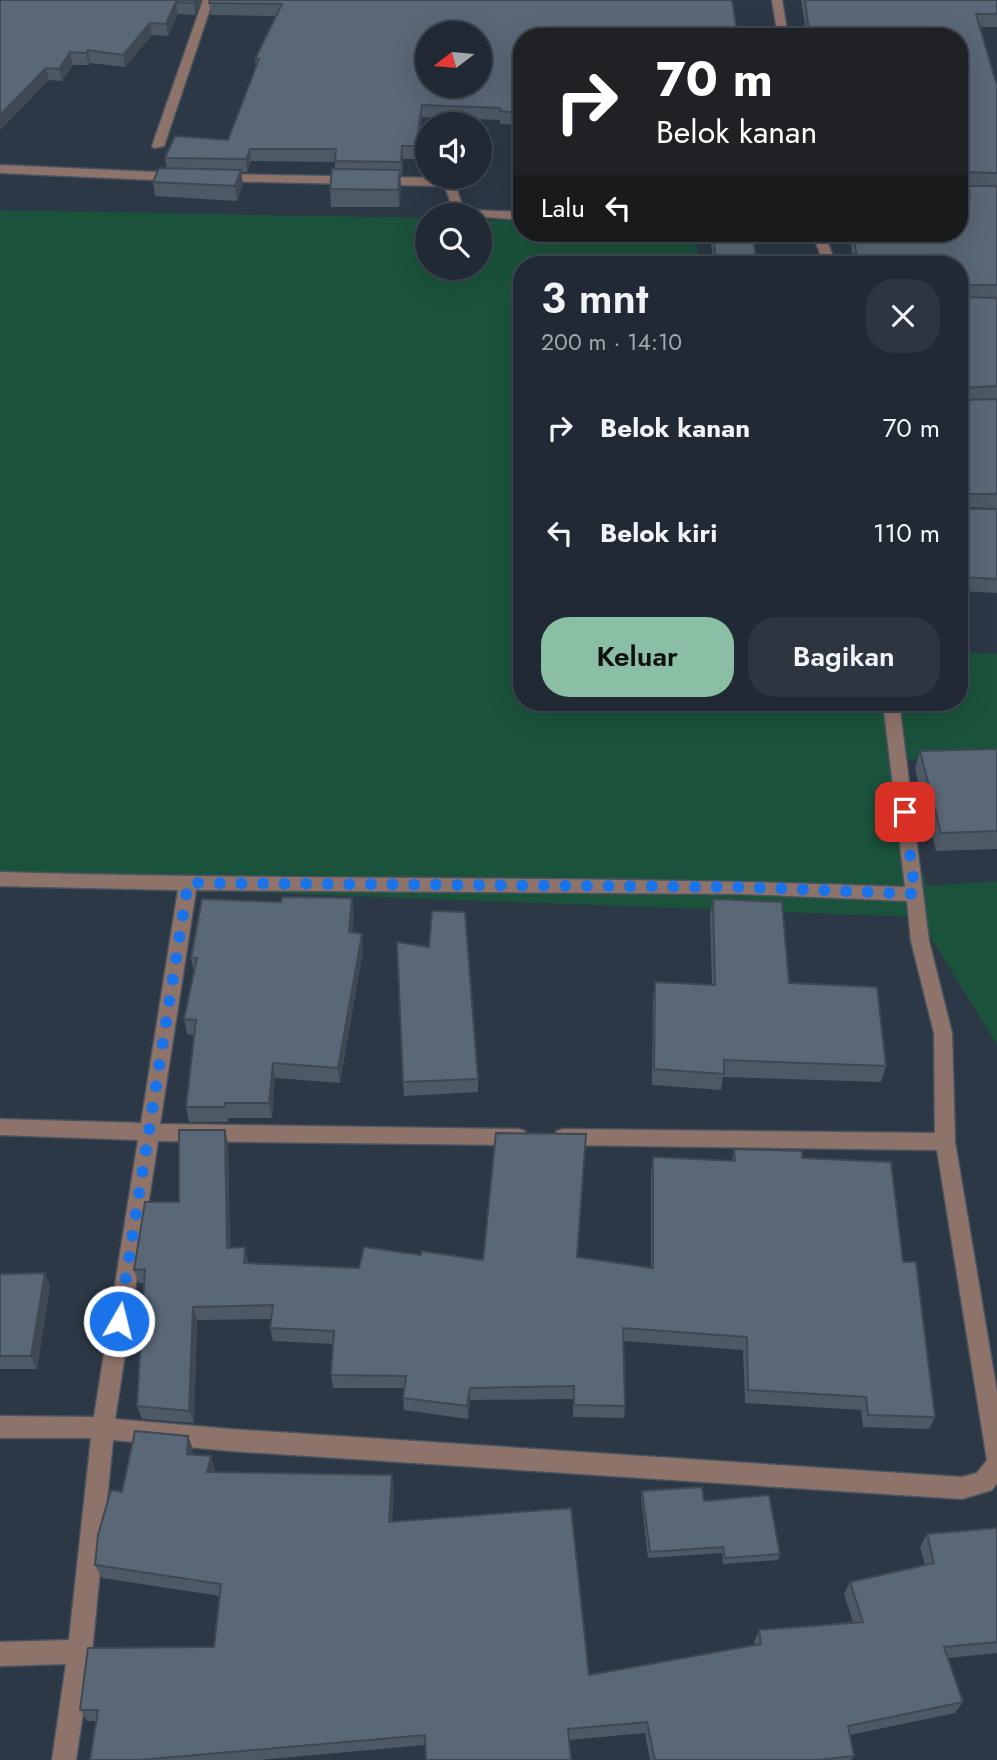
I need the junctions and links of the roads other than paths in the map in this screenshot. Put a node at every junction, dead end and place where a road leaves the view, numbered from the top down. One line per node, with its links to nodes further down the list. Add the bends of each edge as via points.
1 (208, 0): 4 (street)
2 (777, 0): 3 (street)
3 (782, 28)
4 (158, 146)
5 (0, 169): 8 (street, via 442,182 450,185 458,209 469,214)
6 (968, 192): 7 (street)
7 (997, 193)
8 (513, 216)
9 (892, 711): 12 (street)
10 (0, 879): 11 (street)
11 (188, 883): 12 (street, via 742,887); 14 (street)
12 (915, 894): 15 (street, via 920,941 943,1033)
13 (0, 1127): 14 (street)
14 (147, 1132): 15 (street); 17 (street)
15 (945, 1142): 18 (street)
16 (0, 1427): 17 (street)
17 (103, 1428): 19 (street, via 962,1488 984,1482); 20 (street)
18 (997, 1458)
19 (997, 1465)
20 (80, 1652): 21 (street); 22 (street)
21 (0, 1654)
22 (64, 1760)

